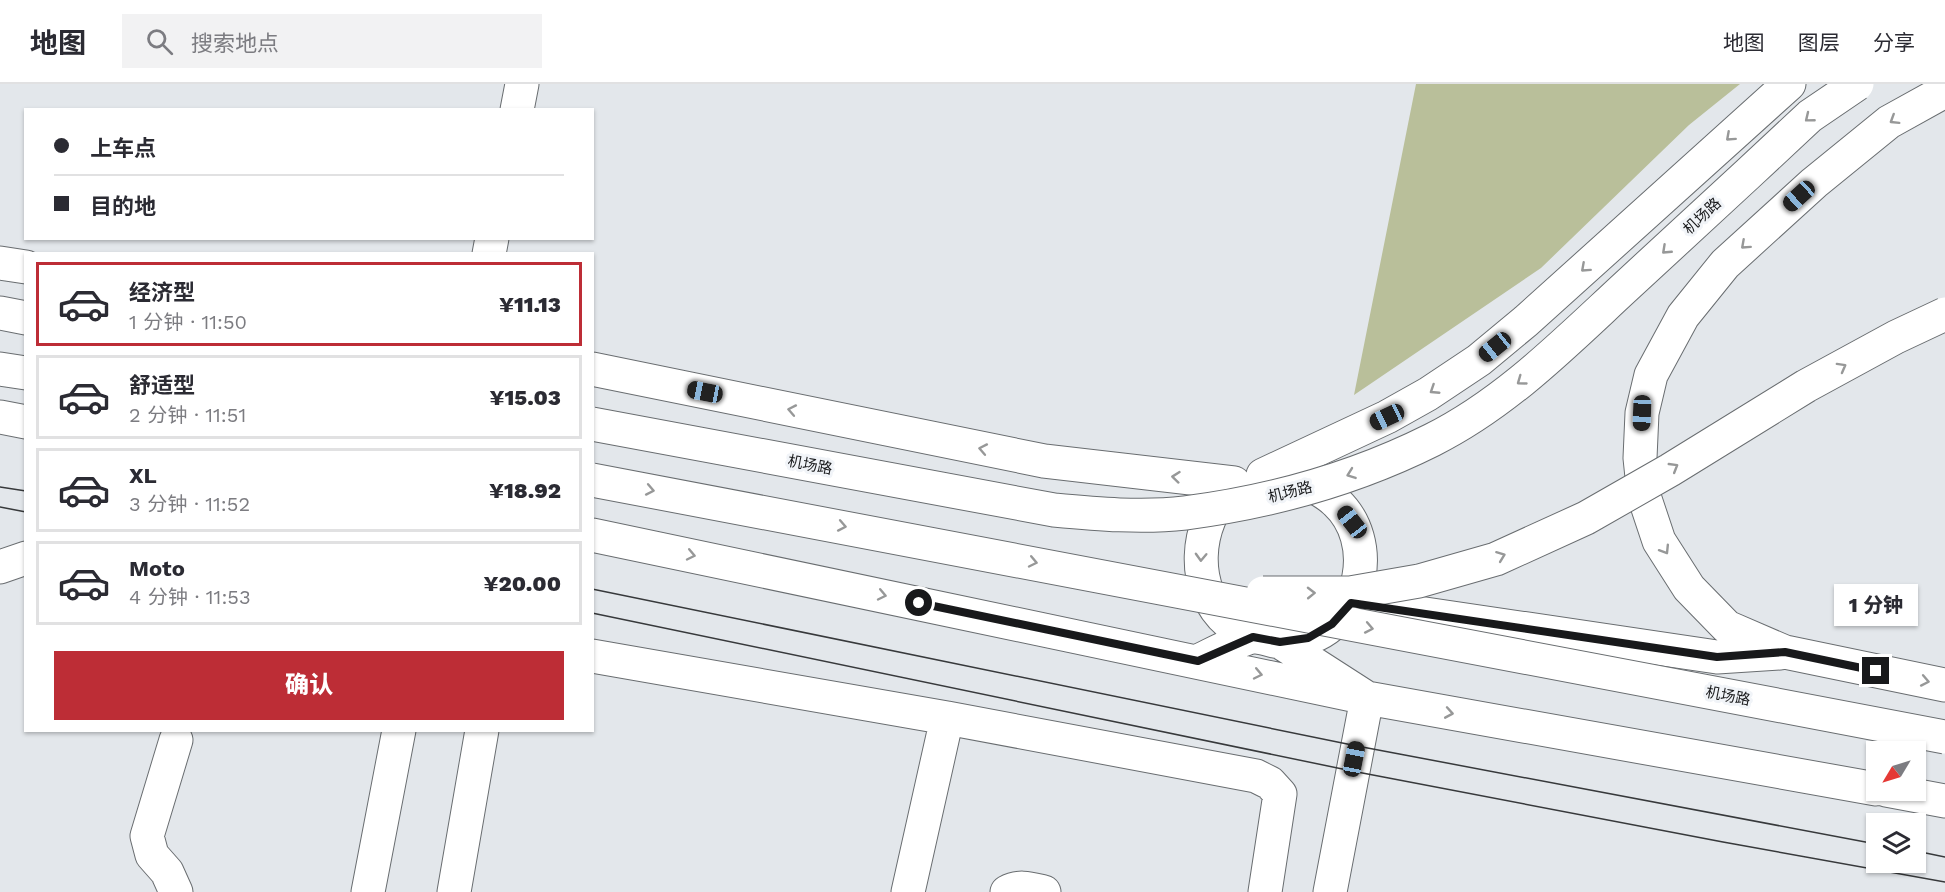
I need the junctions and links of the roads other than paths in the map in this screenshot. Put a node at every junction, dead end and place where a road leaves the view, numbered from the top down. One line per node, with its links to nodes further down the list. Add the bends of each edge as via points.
1 (522, 84): 5 (main road)
2 (1789, 84): 17 (main road, one-way to 17, via 1479,360 1387,417)
3 (1857, 84): 16 (main road, 机场路, one-way to 16, bridge, via 1810,116 1537,369 1490,404 1433,440 1302,490 1184,513 1119,515 1054,510)
4 (1945, 91): 25 (main road, one-way to 25, via 1889,122 1725,264 1683,316 1651,375 1642,413 1640,458 1644,496 1659,541 1689,588 1727,627)
5 (517, 108)
6 (0, 263): 7 (main road)
7 (24, 267)
8 (0, 313): 10 (main road)
9 (1945, 314): 22 (main road, one-way to 9, bridge, via 1350,592 1419,581 1496,559 1586,518 1806,386)
10 (24, 318)
11 (0, 369): 13 (main road)
12 (594, 369): 17 (main road, one-way to 12, via 1044,461)
13 (24, 374)
14 (0, 417): 15 (main road)
15 (24, 422)
16 (594, 424)
17 (1249, 479): 23 (main road, via 1292,476 1336,502 1352,522 1361,548 1361,576); 24 (main road, one-way to 24, via 1217,501 1200,552 1202,578 1211,601 1228,623)
18 (594, 480): 22 (main road, 机场路, one-way to 22, bridge)
19 (594, 535): 27 (main road, one-way to 27)
20 (24, 559): 21 (main road)
21 (0, 567)
22 (1190, 594): 33 (main road, 机场路, one-way to 33, bridge)
23 (1351, 603): 24 (main road, via 1332,624 1308,638); 25 (main road, via 1717,657)
24 (1267, 640): 27 (main road); 29 (main road)
25 (1785, 652): 28 (main road, one-way to 28)
26 (594, 656): 30 (main road)
27 (1198, 661): 29 (main road, one-way to 29)
28 (1945, 685)
29 (1366, 698): 35 (main road, one-way to 35); 45 (main road)
30 (947, 718): 41 (main road); 44 (main road, via 1256,776 1270,783 1280,794)
31 (399, 732): 39 (main road)
32 (482, 732): 40 (main road)
33 (1945, 737)
34 (176, 740): 38 (main road, via 147,836 152,855 167,872)
35 (1866, 787)
36 (1926, 797): 37 (main road)
37 (1945, 801)
38 (176, 892)
39 (368, 892)
40 (454, 892)
41 (908, 892)
42 (1007, 892): 43 (main road, via 1023,888)
43 (1044, 892)
44 (1265, 892)
45 (1330, 892)

